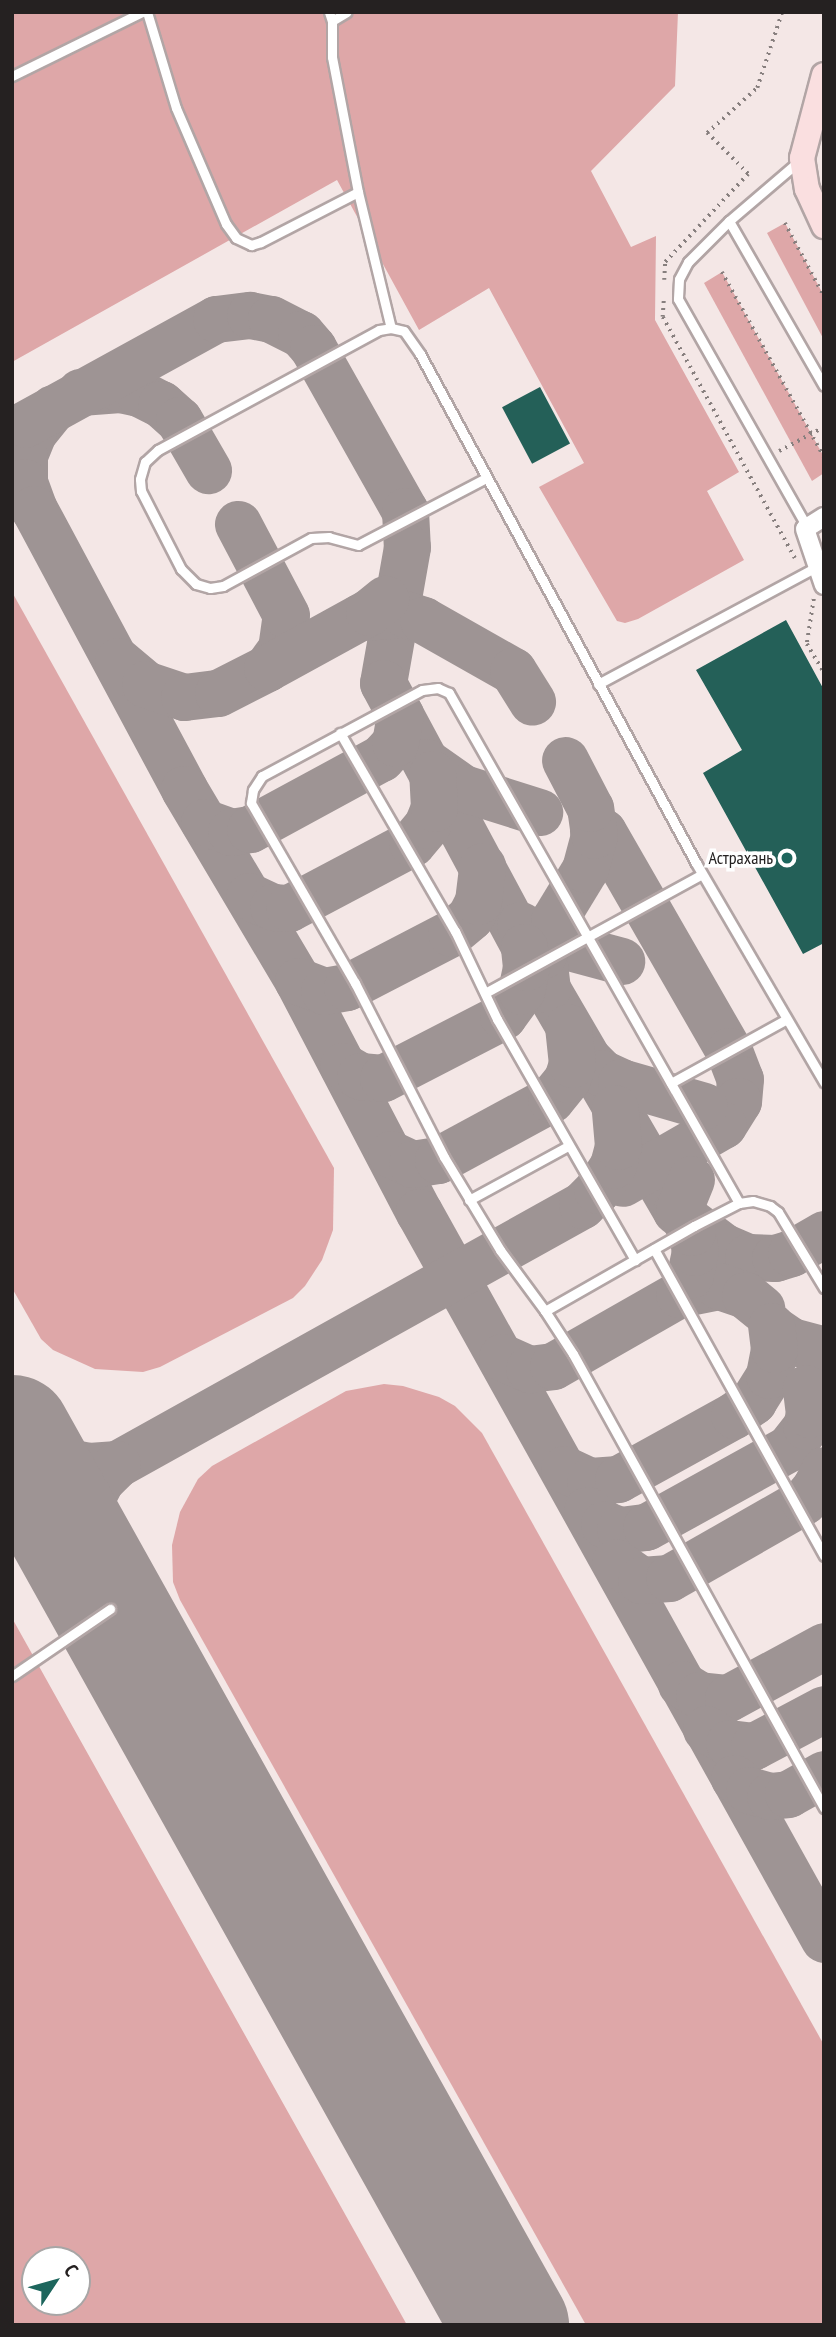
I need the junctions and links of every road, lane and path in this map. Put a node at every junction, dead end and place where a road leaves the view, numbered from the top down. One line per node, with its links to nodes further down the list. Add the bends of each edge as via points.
1 (142, 12): 7 (lane)
2 (147, 12): 9 (lane, via 176,108 236,238 244,243 261,242)
3 (347, 12): 5 (lane)
4 (782, 12): 21 (path, via 757,88 707,133 748,174 665,262 663,317)
5 (330, 16): 9 (lane, via 332,57)
6 (824, 75): 8 (main road)
7 (12, 76)
8 (802, 158): 10 (lane); 12 (main road, via 807,189)
9 (358, 192): 15 (lane)
10 (729, 221): 16 (lane); 19 (lane, via 688,262 679,279 678,299)
11 (785, 223): 14 (path)
12 (824, 226)
13 (722, 272): 18 (path)
14 (824, 296)
15 (391, 328): 22 (lane, via 411,338); 22 (lane, via 379,330 149,457 142,470 141,491 181,569 196,584 215,588 311,538 329,537 358,545)
16 (824, 386)
17 (824, 427): 18 (path)
18 (811, 434): 19 (path); 20 (path)
19 (768, 457): 21 (path); 24 (lane)
20 (824, 457)
21 (746, 468): 25 (path)
22 (486, 478): 28 (lane)
23 (824, 517): 24 (street)
24 (807, 527): 25 (street)
25 (811, 570): 26 (street); 27 (path, via 815,594 807,644); 28 (lane)
26 (824, 584)
27 (824, 672)
28 (598, 684): 30 (lane)
29 (340, 733): 31 (lane, via 422,690 438,688 449,693); 32 (lane, via 455,931); 37 (lane, via 262,776 251,803 309,899)
30 (702, 874): 31 (lane); 33 (lane)
31 (587, 939): 32 (lane); 35 (lane)
32 (485, 993): 36 (lane)
33 (787, 1019): 34 (lane); 35 (lane)
34 (824, 1082)
35 (671, 1083): 38 (lane)
36 (568, 1146): 37 (lane); 40 (lane)
37 (469, 1200): 42 (lane)
38 (739, 1203): 39 (lane); 41 (lane, via 761,1202 778,1212)
39 (654, 1249): 40 (lane); 43 (lane)
40 (635, 1260): 42 (lane)
41 (824, 1289)
42 (545, 1311): 46 (lane, via 638,1468)
43 (824, 1556)
44 (110, 1609): 45 (lane)
45 (12, 1676)
46 (824, 1808)

